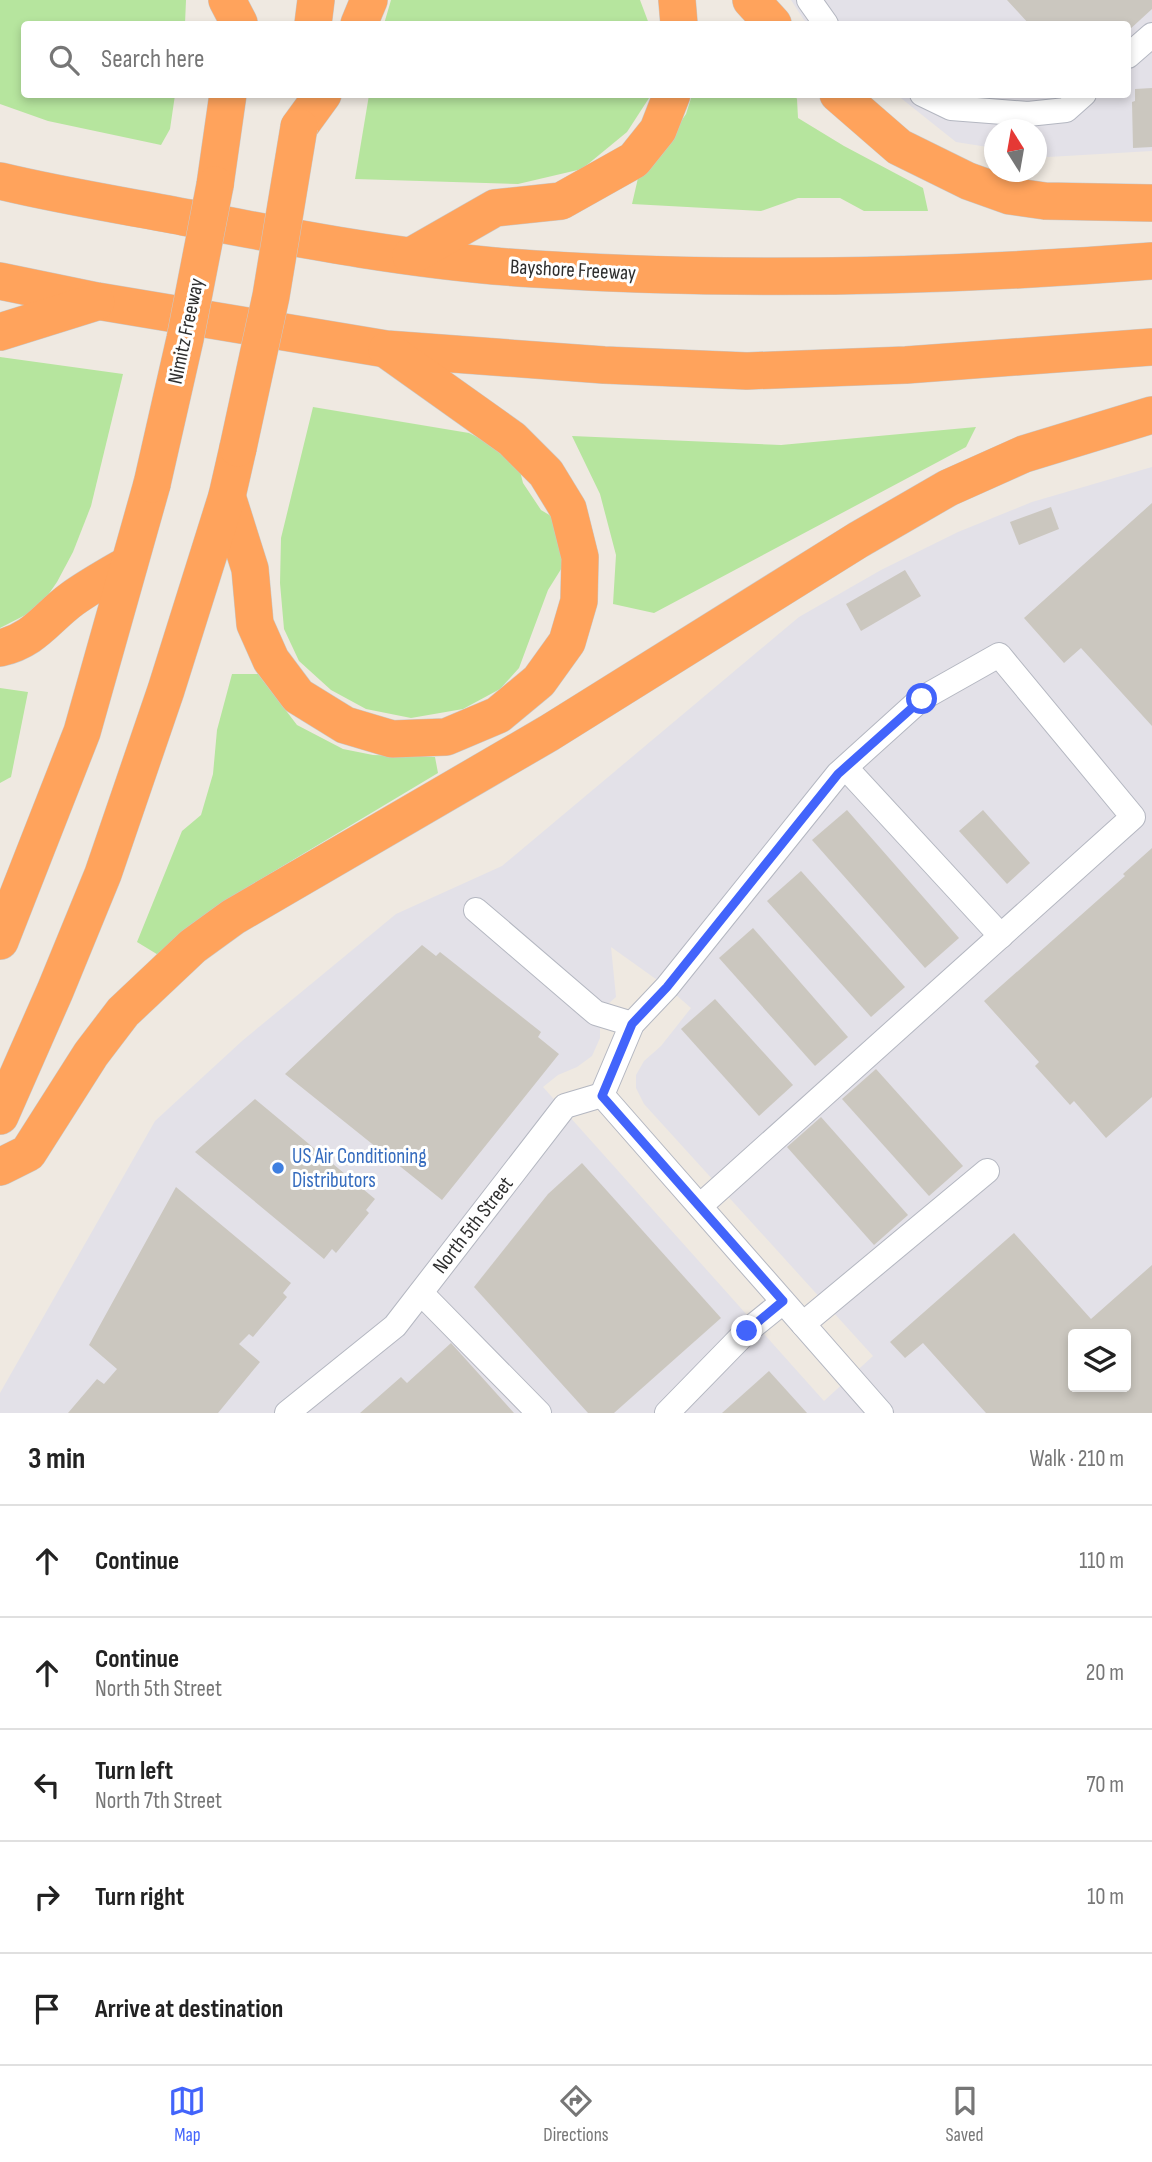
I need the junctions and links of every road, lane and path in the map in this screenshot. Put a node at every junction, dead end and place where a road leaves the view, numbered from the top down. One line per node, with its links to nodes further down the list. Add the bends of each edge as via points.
1 (316, 0): 6 (highway)
2 (369, 0): 7 (highway)
3 (677, 0): 8 (highway)
4 (751, 0): 9 (highway)
5 (809, 0): 10 (street)
6 (313, 21)
7 (360, 21)
8 (679, 21)
9 (770, 21)
10 (824, 21)
11 (1152, 35): 12 (street)
12 (1131, 54)
13 (228, 98): 31 (highway, Nimitz Freeway, bridge, via 186,339)
14 (318, 98): 19 (highway)
15 (670, 98): 22 (highway, via 658,130 634,160 561,201 495,208)
16 (843, 98): 21 (highway, via 899,147 989,189 1045,201)
17 (930, 98): 18 (street, via 951,108 1028,114 1066,110)
18 (1080, 98)
19 (301, 111): 30 (highway, bridge, via 271,296)
20 (4, 177): 22 (highway, Bayshore Freeway, via 261,232)
21 (1152, 203)
22 (411, 256): 23 (highway, Bayshore Freeway, via 533,269 702,276 866,277)
23 (1152, 261)
24 (0, 281): 25 (highway)
25 (97, 302): 26 (highway); 28 (highway)
26 (0, 332)
27 (1152, 347): 28 (highway, via 905,365 747,370)
28 (386, 349): 30 (highway, via 512,439 546,473 568,509 580,557 579,600 567,642 539,681 499,715 446,737 392,739 345,725 298,696 271,660 255,624 250,569)
29 (1152, 415): 40 (highway, via 1024,454 948,488 549,733 233,917 193,946 124,1012 90,1054 28,1153)
30 (228, 496): 39 (highway, via 103,874)
31 (129, 564): 32 (highway, via 71,600 25,638); 36 (highway, Nimitz Freeway, via 82,732)
32 (0, 648)
33 (846, 768): 35 (street); 35 (street, via 922,699 999,655 1133,817); 37 (street)
34 (476, 910): 37 (street, via 596,1013)
35 (1001, 936): 42 (street)
36 (0, 941)
37 (632, 1024): 38 (street)
38 (602, 1096): 42 (street); 43 (street, North 5th Street, via 565,1106)
39 (0, 1116)
40 (0, 1167)
41 (987, 1171): 45 (street)
42 (700, 1206): 44 (street)
43 (421, 1293): 46 (street, North 5th Street, via 395,1326); 47 (street)
44 (783, 1301): 45 (street); 48 (street)
45 (803, 1324): 49 (street)
46 (287, 1413)
47 (539, 1413)
48 (667, 1413)
49 (881, 1413)

